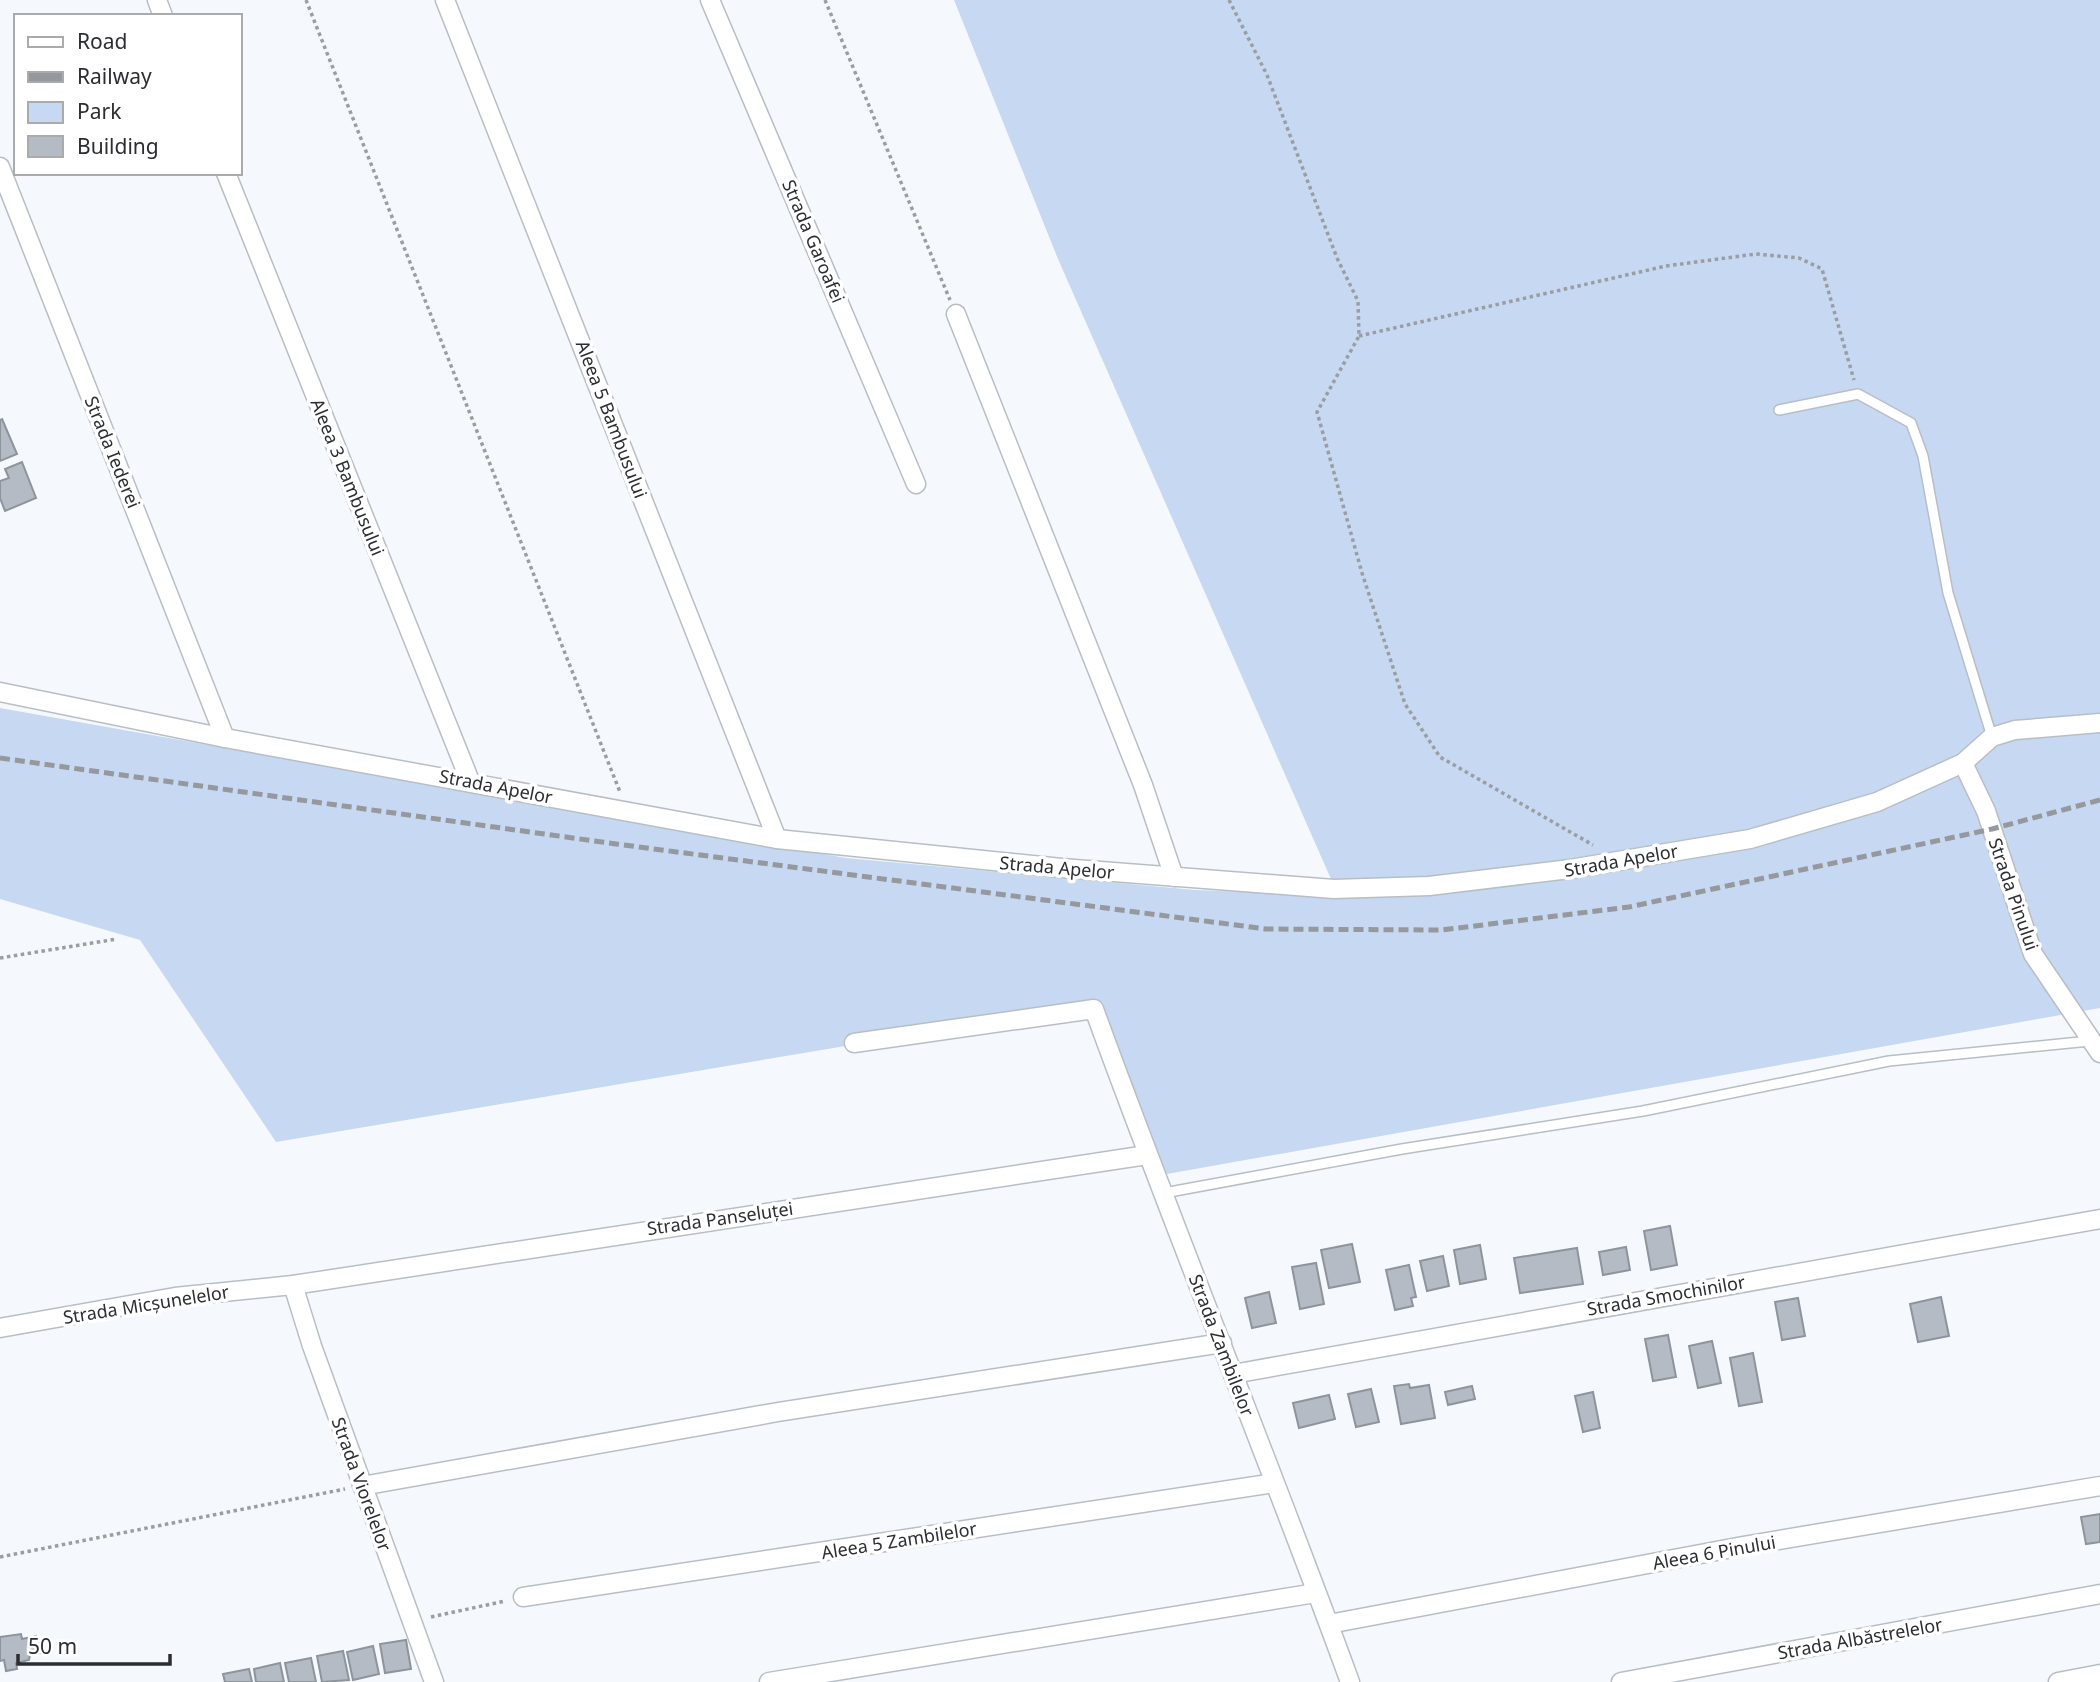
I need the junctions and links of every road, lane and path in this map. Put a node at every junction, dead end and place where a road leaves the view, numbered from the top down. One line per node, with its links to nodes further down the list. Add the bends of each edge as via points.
1 (306, 0): 19 (path)
2 (445, 0): 20 (street, Aleea 5 Bambusului)
3 (710, 0): 12 (street, Strada Garoafei)
4 (825, 0): 8 (path)
5 (1229, 0): 9 (path, via 1266,75 1358,301)
6 (0, 167): 16 (street, Strada Iederei)
7 (227, 175): 18 (street, Aleea 3 Bambusului)
8 (956, 314): 22 (street, via 1143,785)
9 (1359, 336): 10 (path, via 1666,267 1756,254 1799,258 1822,270); 21 (path, via 1317,412 1405,704 1440,757)
10 (1858, 394): 11 (lane); 15 (lane, via 1912,424 1923,456 1948,593)
11 (1779, 410)
12 (916, 484)
13 (0, 692): 16 (street, Strada Apelor)
14 (2100, 723): 15 (street, Strada Apelor, via 2015,730)
15 (1992, 737): 17 (street, Strada Apelor)
16 (225, 738): 18 (street, Strada Apelor)
17 (1963, 763): 21 (street, Strada Apelor, via 1877,802 1749,839); 26 (street, Strada Pinului, via 1986,811 2033,954)
18 (470, 781): 19 (street, Strada Apelor)
19 (628, 811): 20 (street, Strada Apelor)
20 (777, 839): 22 (street, Strada Apelor)
21 (1618, 860): 22 (street, Strada Apelor, via 1416,886 1334,889)
22 (1174, 877)
23 (117, 939): 24 (path)
24 (0, 958)
25 (854, 1042): 27 (street, Strada Zambilelor, via 1094,1009)
26 (2097, 1047): 28 (lane, via 1889,1061 1643,1111)
27 (1147, 1155): 28 (street, Strada Zambilelor); 30 (street, Strada Panseluței)
28 (1164, 1193): 32 (street, Strada Zambilelor)
29 (2100, 1219): 33 (street, Strada Smochinilor)
30 (293, 1285): 31 (street, Strada Micșunelelor, via 175,1297); 35 (street, Strada Viorelelor)
31 (0, 1328)
32 (1222, 1343): 33 (street, Strada Zambilelor); 35 (street, via 778,1412)
33 (1233, 1374): 34 (street, Strada Zambilelor)
34 (1274, 1483): 38 (street, Strada Zambilelor); 40 (street, Aleea 5 Zambilelor)
35 (362, 1486): 37 (path); 41 (street, Strada Viorelelor)
36 (2100, 1486): 42 (street, Aleea 6 Pinului, via 1743,1546)
37 (0, 1557)
38 (1316, 1593): 42 (street, Strada Zambilelor); 45 (street)
39 (2100, 1594): 47 (street, Strada Albăstrelelor)
40 (523, 1597): 41 (path)
41 (412, 1622): 44 (street, Strada Viorelelor)
42 (1329, 1624): 46 (street, Strada Zambilelor)
43 (2100, 1674): 48 (street)
44 (434, 1682)
45 (769, 1682)
46 (1350, 1682)
47 (1621, 1682)
48 (2058, 1682)

